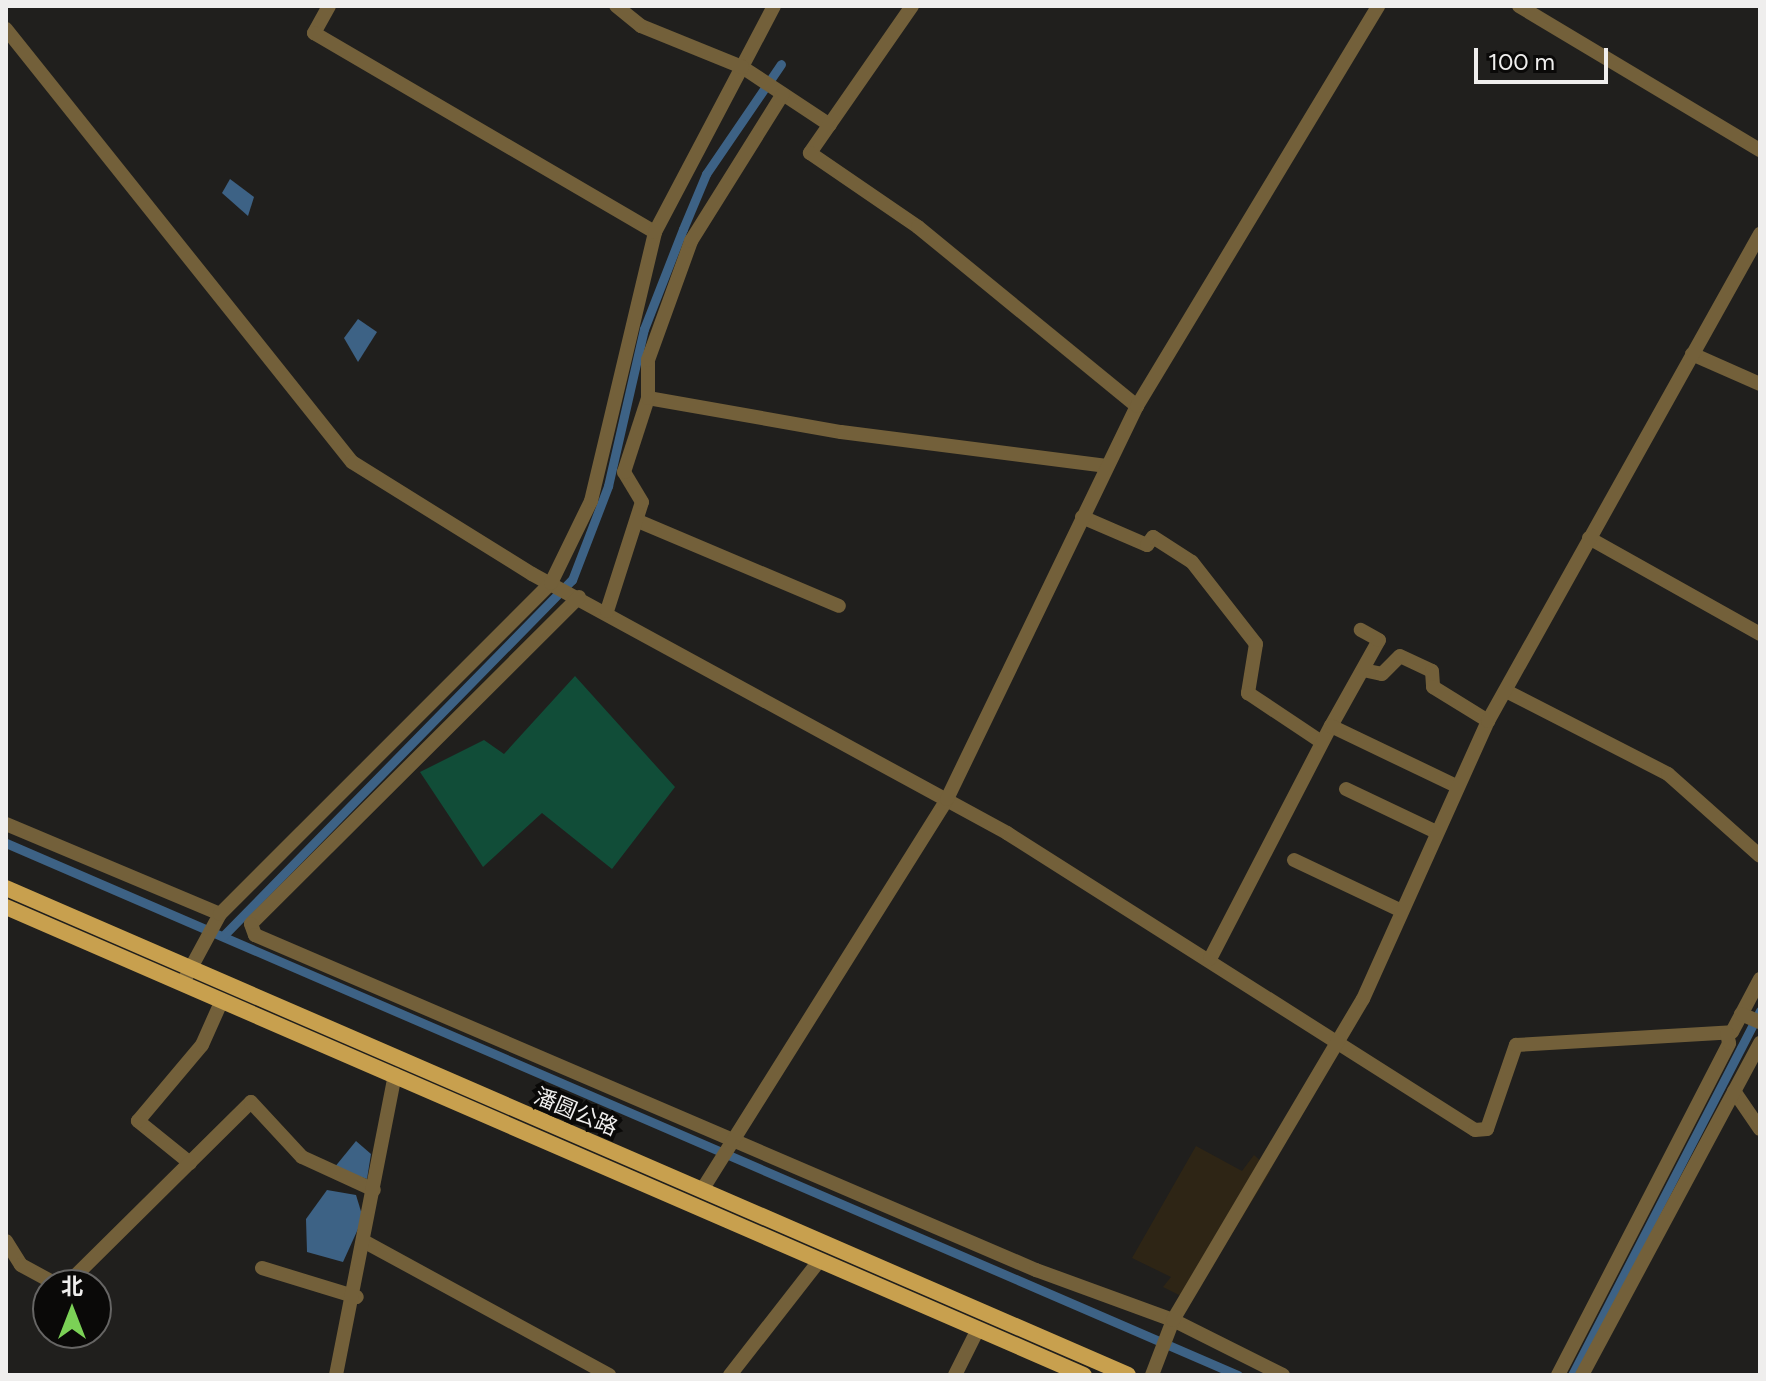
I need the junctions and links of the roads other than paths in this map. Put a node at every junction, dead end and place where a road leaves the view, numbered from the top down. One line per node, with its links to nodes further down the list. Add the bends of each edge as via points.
1 (329, 6): 12 (street, via 314,33)
2 (616, 6): 8 (street, via 641,26)
3 (774, 6): 8 (street)
4 (912, 6): 10 (street)
5 (1378, 6): 17 (street)
6 (1519, 6): 11 (street)
7 (6, 29): 22 (street, via 352,462)
8 (742, 67): 9 (street); 12 (street)
9 (783, 94): 10 (street); 16 (street, via 691,241 648,360)
10 (830, 125): 17 (street, via 810,153 918,227)
11 (1760, 150)
12 (655, 232): 22 (street, via 591,501)
13 (1760, 234): 14 (street)
14 (1692, 354): 15 (street); 21 (street)
15 (1760, 384)
16 (648, 398): 18 (street, via 841,432); 20 (street, via 624,472 641,497)
17 (1137, 406): 18 (street)
18 (1107, 466): 19 (street)
19 (1082, 517): 32 (street, via 1147,545 1153,537 1192,562 1256,644 1248,693); 35 (street)
20 (638, 521): 24 (street, via 746,572 798,583); 25 (street)
21 (1589, 538): 27 (street); 29 (street)
22 (553, 584): 23 (street); 43 (street)
23 (577, 596): 25 (street); 55 (street, via 251,924 255,935)
24 (839, 606)
25 (607, 611): 35 (street)
26 (1361, 630): 28 (street, via 1379,640)
27 (1760, 634)
28 (1363, 670): 30 (street, via 1382,674 1400,656 1432,671 1433,687); 31 (street)
29 (1506, 691): 30 (street); 38 (street, via 1668,774)
30 (1488, 721): 33 (street)
31 (1331, 726): 32 (street); 33 (street)
32 (1320, 741): 44 (street)
33 (1454, 785): 37 (street)
34 (1346, 789): 37 (street)
35 (947, 799): 44 (street); 55 (street)
36 (6, 824): 43 (street)
37 (1434, 831): 42 (street)
38 (1760, 856)
39 (1294, 860): 42 (street)
40 (6, 888): 45 (main road, 潘圆公路)
41 (6, 907): 45 (main road, 潘圆公路)
42 (1400, 910): 50 (street)
43 (220, 914): 45 (street)
44 (1210, 959): 50 (street)
45 (186, 976): 47 (main road, 潘圆公路); 58 (main road, 潘圆公路)
46 (1760, 979): 48 (street)
47 (222, 1000): 52 (main road, 潘圆公路); 56 (street, via 202,1045 138,1121)
48 (1749, 1018): 49 (street)
49 (1727, 1033): 50 (street, via 1516,1045 1481,1131); 76 (street, via 1729,1043)
50 (1339, 1040): 66 (street)
51 (1760, 1043): 53 (street)
52 (395, 1075): 57 (street); 61 (main road, 潘圆公路)
53 (1734, 1091): 54 (street); 77 (street)
54 (1760, 1129)
55 (734, 1138): 58 (street); 66 (street)
56 (190, 1163): 57 (street, via 251,1102 302,1157); 63 (street)
57 (374, 1190): 60 (street)
58 (702, 1190): 73 (main road, 潘圆公路)
59 (6, 1241): 64 (street, via 21,1265)
60 (367, 1243): 65 (street); 69 (street)
61 (819, 1261): 67 (main road, 潘圆公路); 70 (street)
62 (262, 1268): 65 (street)
63 (82, 1269)
64 (32, 1271)
65 (357, 1297): 68 (street)
66 (1171, 1323): 74 (street, via 1156,1351); 75 (street)
67 (978, 1329): 71 (street); 72 (main road, 潘圆公路)
68 (336, 1375)
69 (609, 1375)
70 (730, 1375)
71 (955, 1375)
72 (1084, 1375)
73 (1128, 1375)
74 (1152, 1375)
75 (1283, 1375)
76 (1558, 1375)
77 (1582, 1375)

